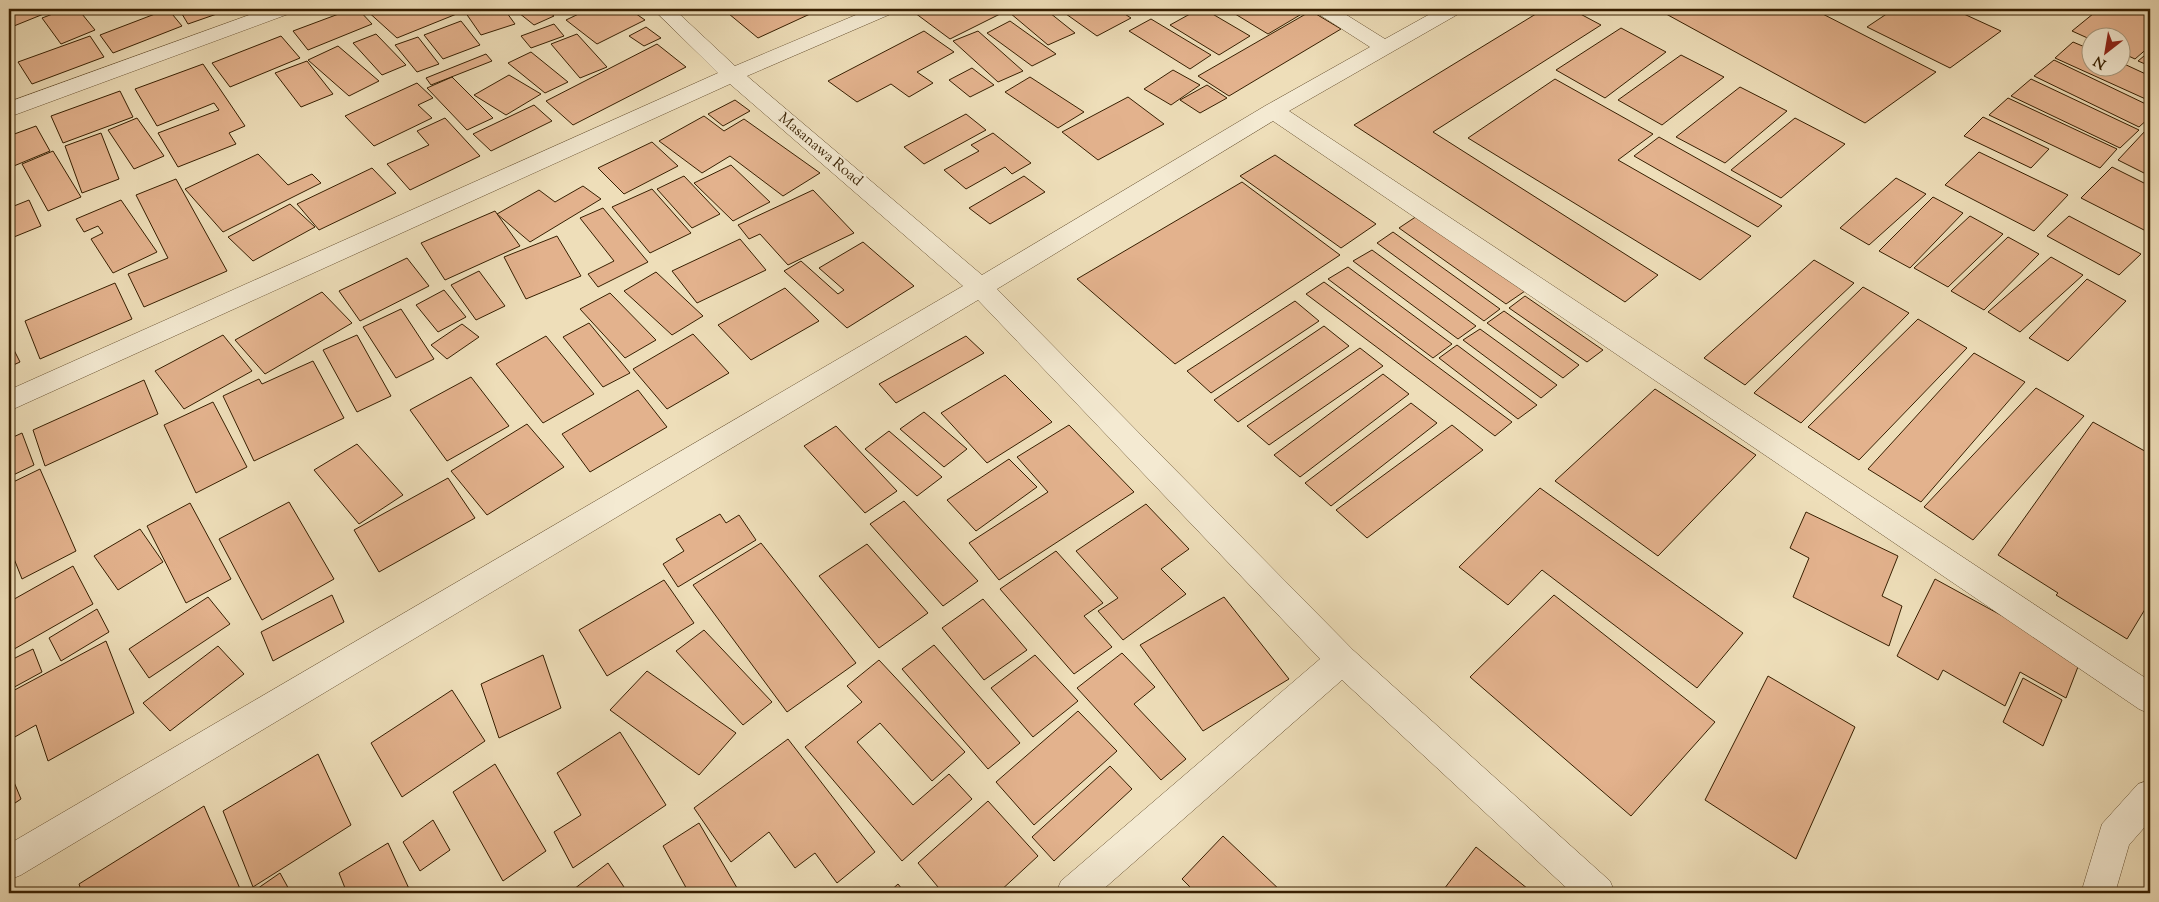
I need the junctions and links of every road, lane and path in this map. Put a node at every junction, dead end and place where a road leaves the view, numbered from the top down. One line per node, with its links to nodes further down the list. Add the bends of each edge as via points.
1 (284, 9): 8 (street)
2 (663, 9): 7 (street, Masanawa Road)
3 (886, 9): 7 (street)
4 (1324, 9): 6 (street)
5 (1453, 9): 6 (street)
6 (1384, 47): 9 (street)
7 (732, 75): 10 (street, Masanawa Road); 11 (street)
8 (9, 110)
9 (1273, 110): 10 (street); 13 (street)
10 (980, 287): 12 (street, Masanawa Road); 15 (street)
11 (9, 401)
12 (1342, 660): 16 (street); 17 (street, Masanawa Road)
13 (2150, 699)
14 (2150, 796): 18 (street, via 2114,836)
15 (9, 863)
16 (1073, 893)
17 (1598, 893)
18 (2098, 893)

